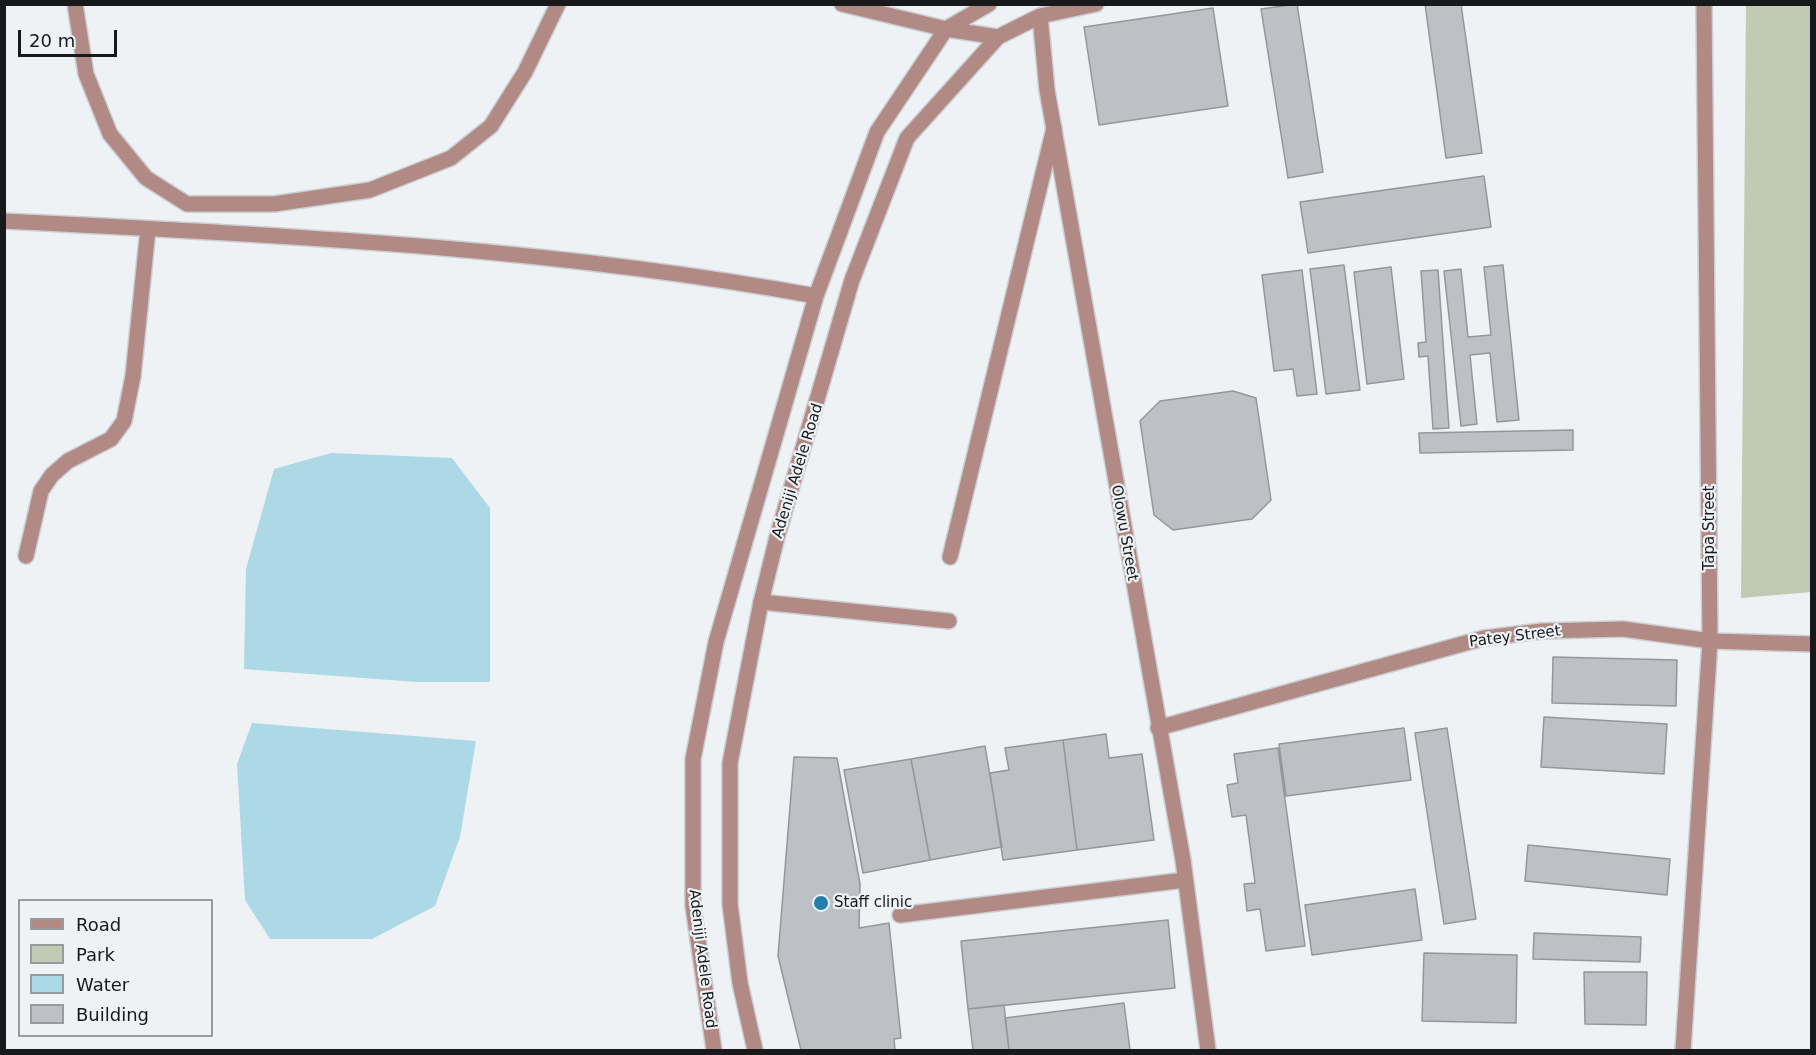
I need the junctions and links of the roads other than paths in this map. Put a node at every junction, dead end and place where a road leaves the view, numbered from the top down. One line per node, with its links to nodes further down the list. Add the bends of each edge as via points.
1 (75, 4): 2 (street, via 86,74 110,134 146,178 187,204 274,204 370,190 451,158 491,126 525,72)
2 (558, 4)
3 (842, 4): 8 (street)
4 (989, 4): 8 (street, Adeniji Adele Road)
5 (1096, 4): 7 (street, Adeniji Adele Road)
6 (1704, 4): 18 (street, Tapa Street)
7 (1040, 16): 9 (street, Adeniji Adele Road); 10 (street, Olowu Street)
8 (946, 29): 9 (street); 13 (street, Adeniji Adele Road, via 877,132)
9 (998, 37): 16 (street, Adeniji Adele Road, via 907,138 852,280)
10 (1054, 125): 15 (street); 20 (street, Olowu Street)
11 (4, 221): 12 (street)
12 (148, 229): 13 (street, via 530,255); 14 (street, via 133,376 124,421 111,439 68,461 52,475 41,491)
13 (816, 296): 23 (street, Adeniji Adele Road, via 716,642 693,759 693,906)
14 (26, 556)
15 (950, 557)
16 (761, 602): 17 (street); 24 (street, Adeniji Adele Road, via 730,763 730,904 740,983)
17 (949, 621)
18 (1710, 641): 19 (street, Patey Street); 20 (street, Patey Street, via 1623,629 1542,631 1484,638); 26 (street, Tapa Street)
19 (1812, 644)
20 (1158, 728): 21 (street, Olowu Street)
21 (1185, 880): 22 (street); 25 (street, Olowu Street)
22 (900, 915)
23 (714, 1050)
24 (755, 1050)
25 (1208, 1050)
26 (1683, 1050)

